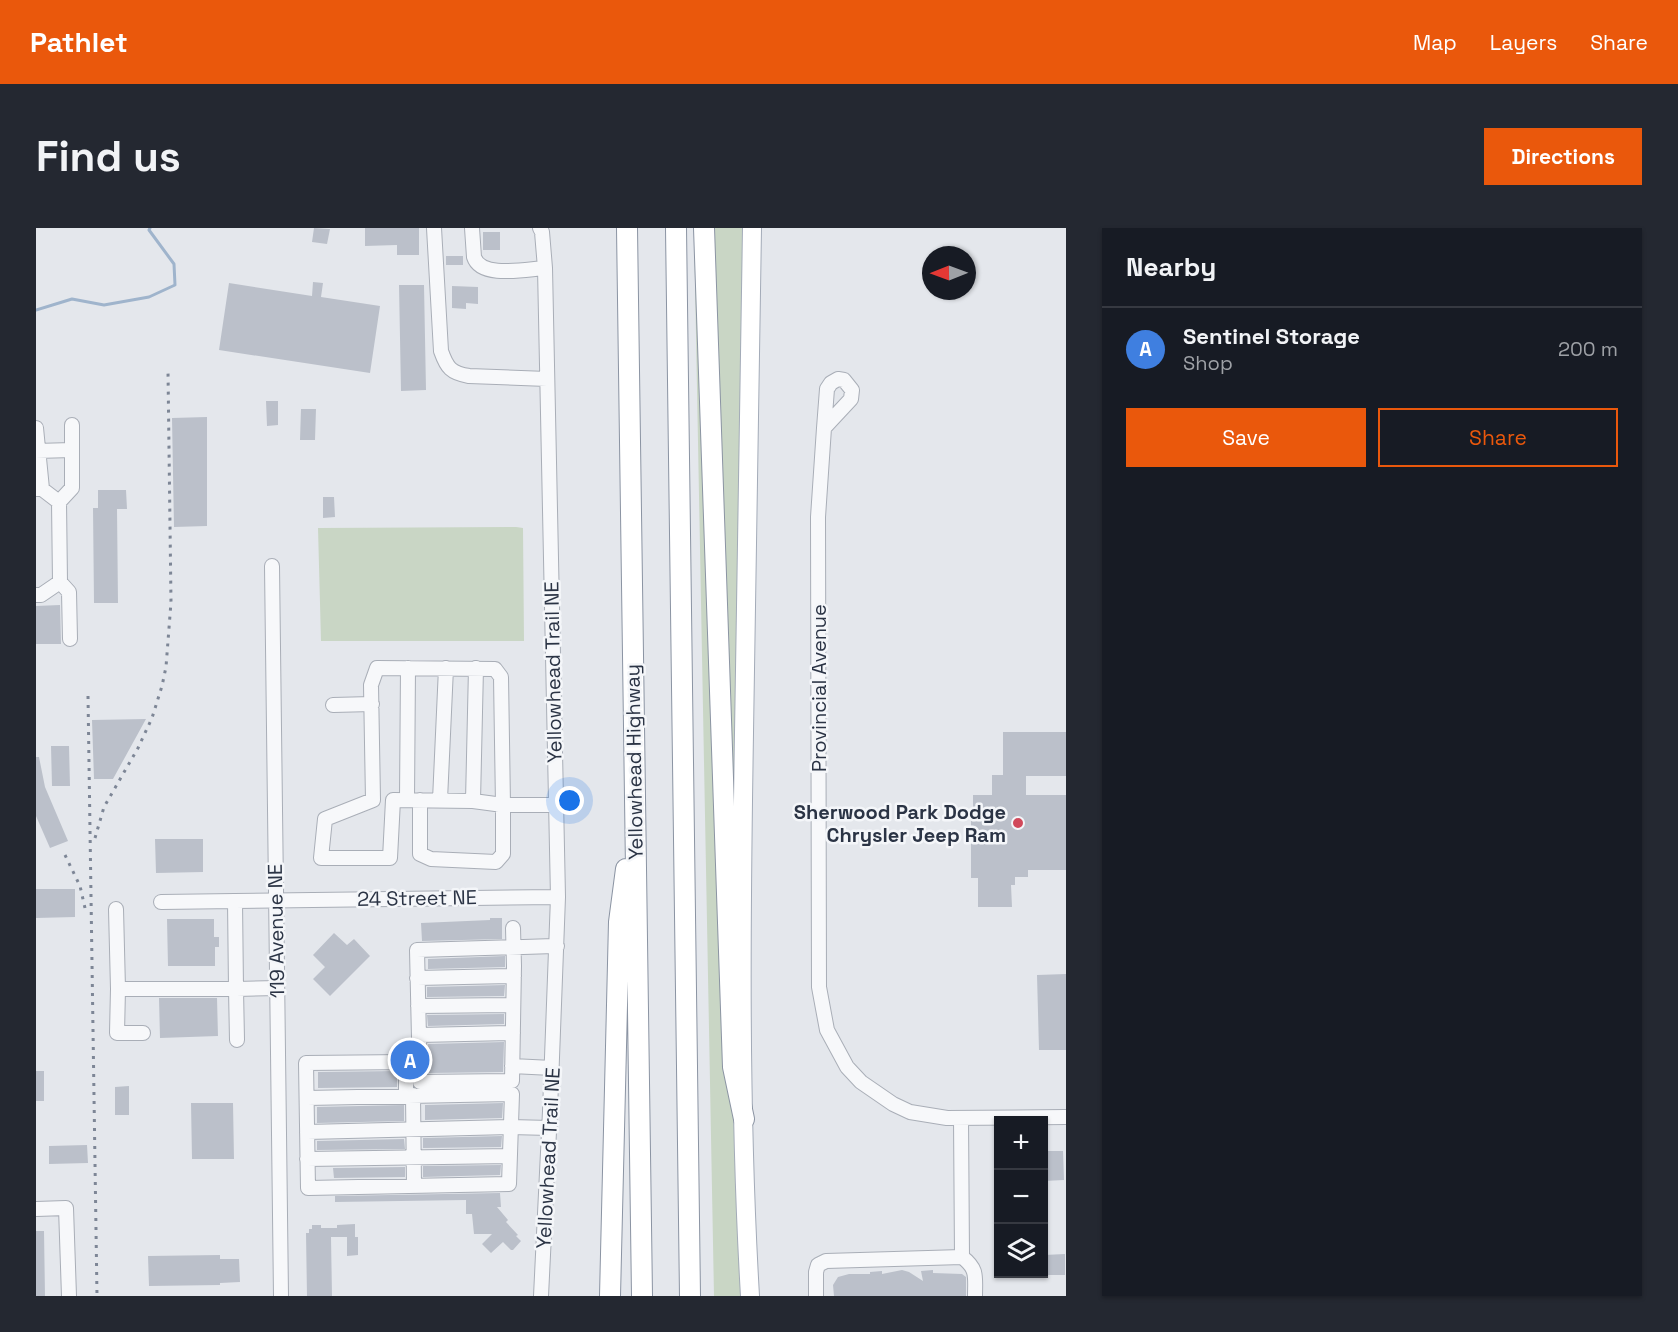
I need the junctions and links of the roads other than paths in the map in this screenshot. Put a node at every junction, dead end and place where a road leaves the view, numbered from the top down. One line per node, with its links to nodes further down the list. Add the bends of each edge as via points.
1 (434, 228): 9 (street, via 441,351 448,367 469,376)
2 (472, 228): 8 (street, via 475,262 480,267 491,271)
3 (540, 228): 8 (street, Yellowhead Trail NE)
4 (624, 228): 26 (highway, Yellowhead Highway)
5 (676, 228): 75 (highway)
6 (704, 228): 59 (highway, via 733,1068)
7 (752, 228): 59 (main road, via 742,831)
8 (545, 268): 9 (street, Yellowhead Trail NE)
9 (547, 379): 32 (street, Yellowhead Trail NE)
10 (72, 425): 13 (street)
11 (36, 428): 14 (street)
12 (824, 428): 58 (street, Provincial Avenue, via 819,518 819,987 827,1030 861,1082 893,1104 910,1112)
13 (72, 450): 14 (street); 16 (street, via 72,488)
14 (38, 451): 15 (street)
15 (39, 489): 16 (street)
16 (59, 502): 18 (street)
17 (272, 566): 34 (street, 119 Avenue NE)
18 (60, 582): 19 (street); 20 (street, via 69,592)
19 (36, 595)
20 (70, 639)
21 (408, 668): 22 (street); 24 (street, via 377,668 371,685); 28 (street)
22 (446, 668): 23 (street); 29 (street)
23 (476, 669): 30 (street); 31 (street, via 495,669 501,677)
24 (372, 704): 25 (street); 27 (street)
25 (333, 705)
26 (635, 795): 73 (highway, via 619,922); 74 (highway, Yellowhead Highway)
27 (373, 800): 28 (street); 28 (street, via 325,819 321,858 390,858)
28 (407, 800): 29 (street); 31 (street, via 420,854 431,859 496,862 504,854)
29 (440, 800): 30 (street)
30 (473, 801): 31 (street)
31 (503, 805): 32 (street)
32 (556, 806): 33 (street, Yellowhead Trail NE)
33 (558, 897): 34 (street, 24 Street NE); 39 (street, Yellowhead Trail NE)
34 (276, 900): 35 (street, 24 Street NE); 44 (street, 119 Avenue NE)
35 (235, 901): 36 (street, 24 Street NE); 45 (street)
36 (161, 902)
37 (116, 909): 43 (street)
38 (513, 928): 40 (street)
39 (557, 946): 40 (street); 53 (street, Yellowhead Trail NE)
40 (513, 948): 41 (street); 42 (street, via 417,950)
41 (514, 976): 42 (street); 46 (street)
42 (417, 978): 47 (street)
43 (118, 988): 45 (street); 48 (street, via 117,1033)
44 (277, 988): 45 (street); 71 (street, 119 Avenue NE)
45 (236, 989): 51 (street)
46 (513, 1005): 47 (street); 49 (street)
47 (418, 1006): 50 (street)
48 (143, 1033)
49 (513, 1033): 50 (street); 52 (street)
50 (419, 1035): 54 (street, via 420,1082)
51 (237, 1040)
52 (512, 1066): 53 (street); 54 (street)
53 (552, 1068): 61 (street, Yellowhead Trail NE)
54 (512, 1087): 55 (street); 60 (street)
55 (410, 1095): 56 (street); 56 (street, via 406,1062 306,1063); 62 (street)
56 (307, 1098): 63 (street)
57 (1066, 1117): 58 (street, Provincial Avenue)
58 (961, 1118): 69 (street)
59 (744, 1119): 76 (main road)
60 (510, 1127): 61 (street); 62 (street); 64 (street)
61 (550, 1128): 72 (street, Yellowhead Trail NE)
62 (413, 1129): 63 (street); 65 (street)
63 (307, 1132): 66 (street)
64 (510, 1156): 65 (street); 67 (street, via 509,1184)
65 (414, 1158): 66 (street); 67 (street)
66 (307, 1159): 67 (street, via 308,1188)
67 (414, 1186)
68 (36, 1209): 70 (street, via 66,1208)
69 (962, 1257): 77 (street, via 826,1261 818,1265); 78 (street, via 972,1264)
70 (69, 1296)
71 (281, 1296)
72 (541, 1296)
73 (610, 1296)
74 (642, 1296)
75 (690, 1296)
76 (750, 1296)
77 (816, 1296)
78 (975, 1296)

